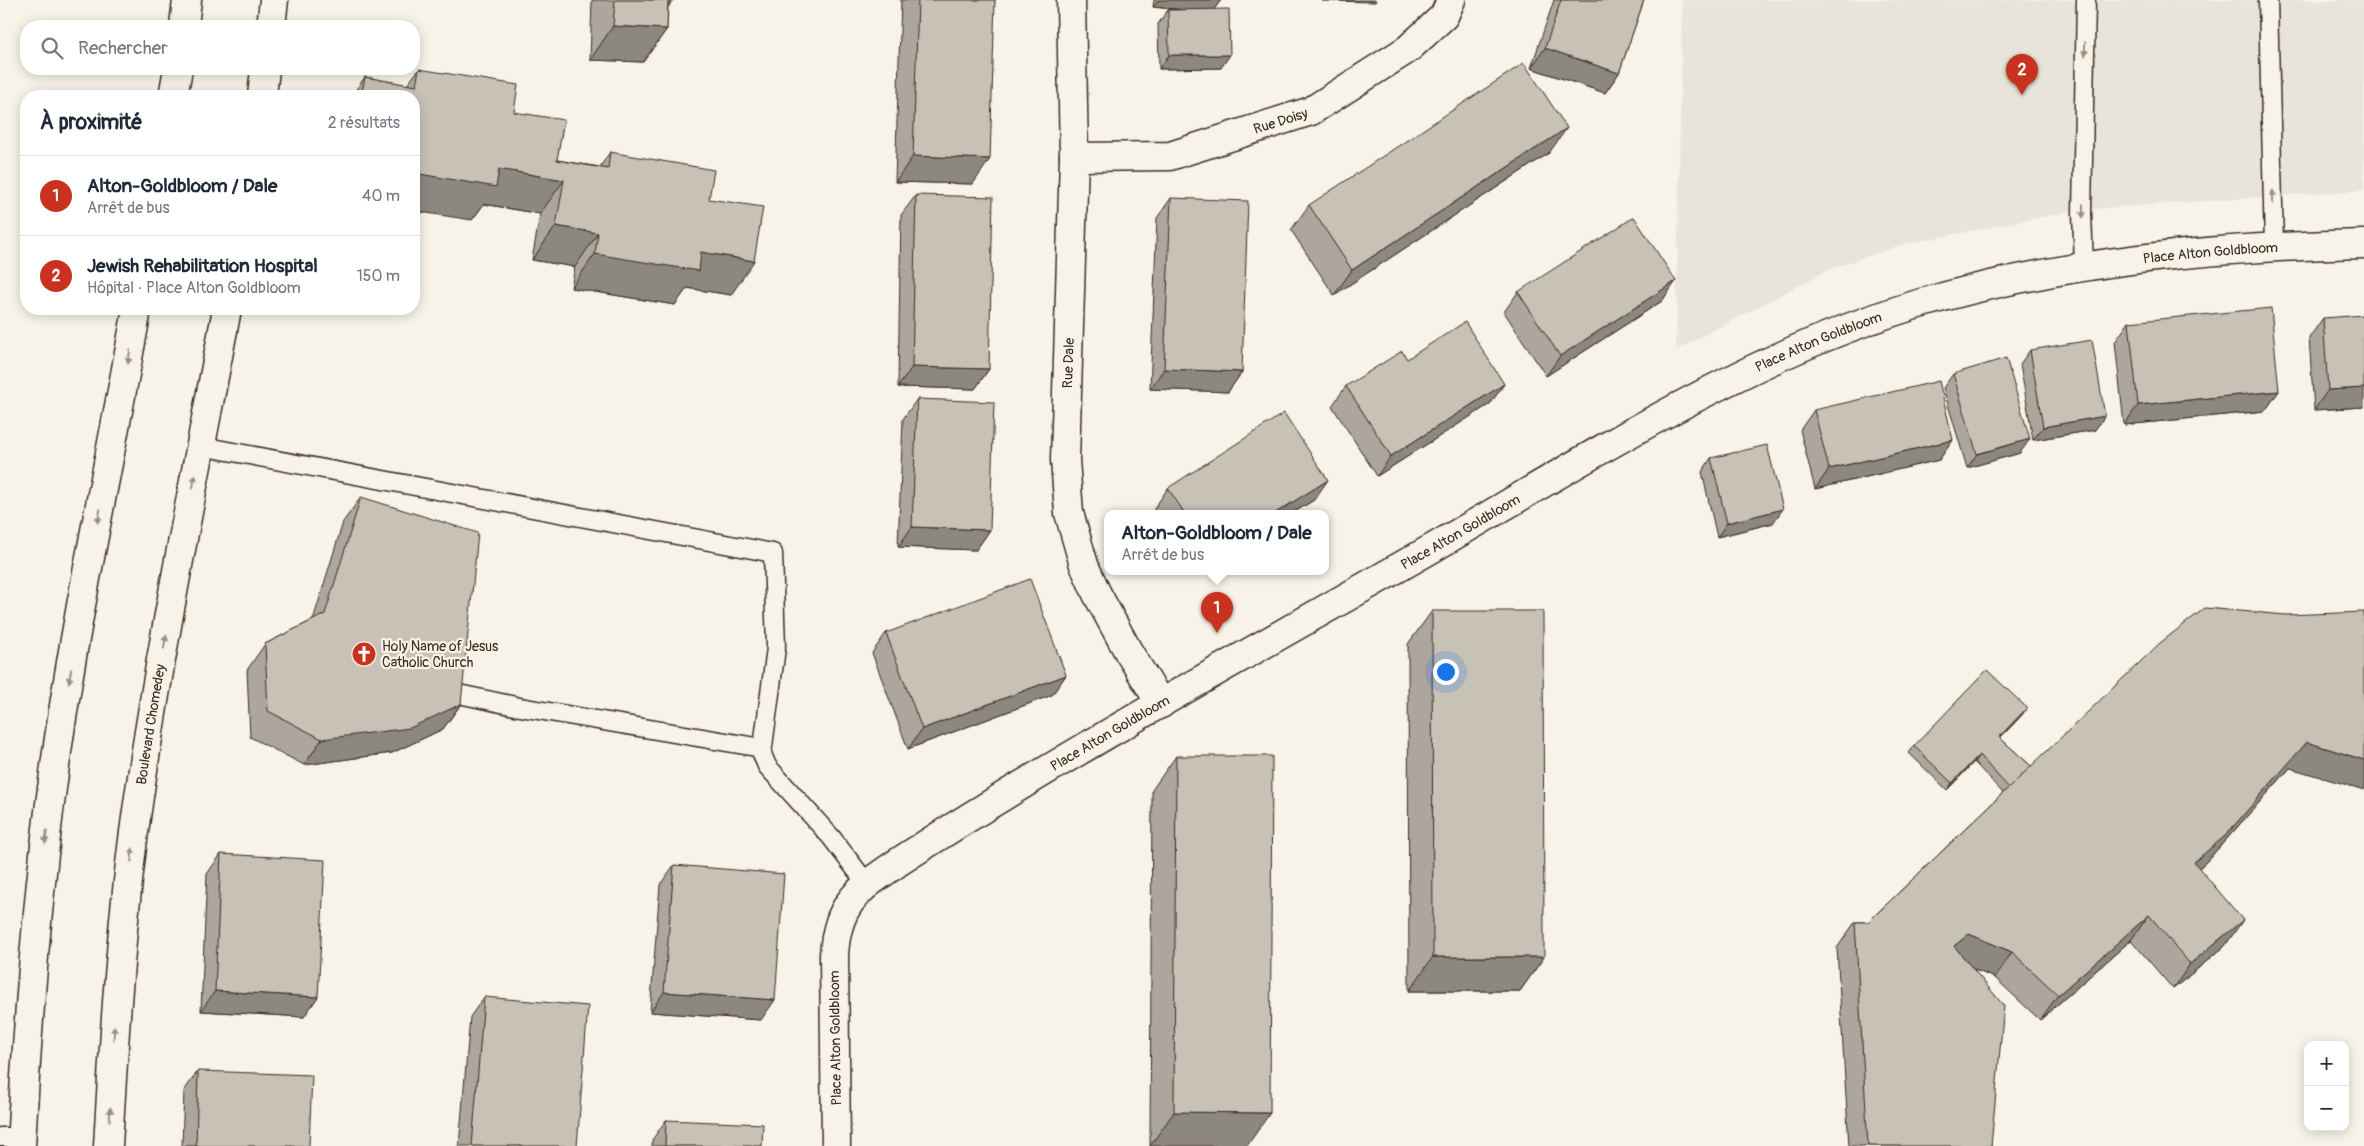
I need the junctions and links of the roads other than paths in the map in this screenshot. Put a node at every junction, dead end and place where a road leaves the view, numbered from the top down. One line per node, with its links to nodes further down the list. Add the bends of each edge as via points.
1 (187, 0): 7 (street)
2 (274, 0): 8 (street)
3 (1071, 0): 13 (street, Rue Dale)
4 (1451, 0): 13 (street, Rue Doisy, via 1444,16 1408,49 1311,110 1170,156)
5 (2086, 0): 16 (lane, one-way to 16)
6 (2268, 0): 15 (lane, one-way to 6)
7 (185, 20)
8 (272, 20)
9 (177, 75): 11 (street)
10 (265, 75): 12 (street)
11 (175, 90)
12 (263, 90)
13 (1074, 157): 21 (street, Rue Dale, via 1065,460 1069,513 1084,565 1128,651)
14 (2364, 244): 15 (street, Place Alton Goldbloom)
15 (2274, 246): 16 (street, Place Alton Goldbloom)
16 (2084, 266): 21 (street, Place Alton Goldbloom, via 2012,280 1886,314 1719,386)
17 (137, 315): 24 (street, one-way to 24, via 57,750)
18 (226, 315): 19 (street, Boulevard Chomedey)
19 (201, 446): 22 (lane, via 773,554 776,648); 25 (street, Boulevard Chomedey, one-way to 19, via 116,1005 134,834)
20 (454, 693): 22 (lane)
21 (1161, 704): 23 (street, Place Alton Goldbloom, via 926,844)
22 (762, 748): 23 (lane, via 767,766)
23 (867, 884): 26 (street, Place Alton Goldbloom, via 843,912 835,938)
24 (14, 1140)
25 (108, 1146)
26 (836, 1146)

